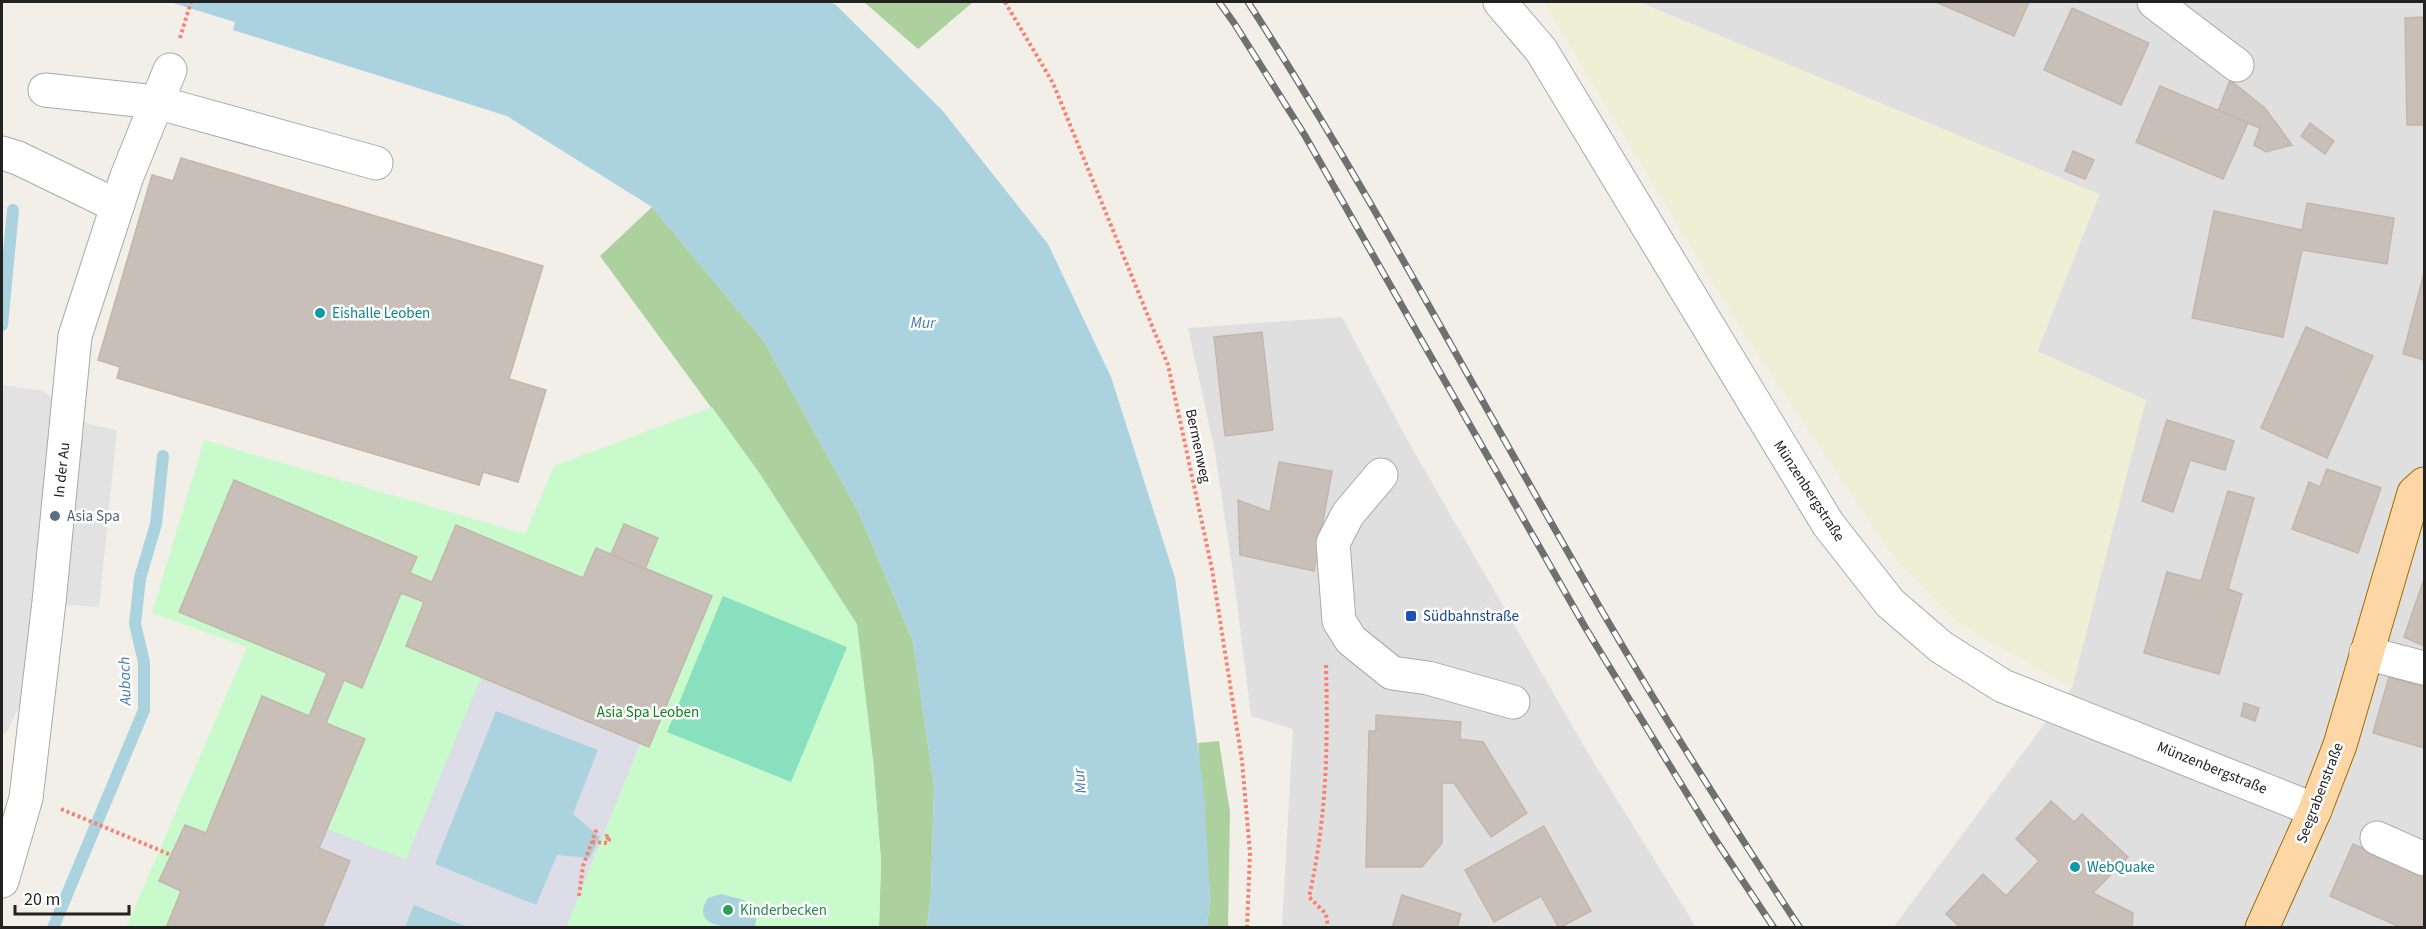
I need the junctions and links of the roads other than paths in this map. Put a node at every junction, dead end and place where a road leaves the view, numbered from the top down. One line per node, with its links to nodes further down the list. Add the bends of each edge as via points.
1 (1500, 2): 16 (street, Münzenbergstraße, via 1541,50 1828,524 1890,603 1941,647 2003,686)
2 (2154, 2): 3 (street)
3 (2237, 65)
4 (170, 70): 6 (street, In der Au)
5 (45, 90): 6 (street)
6 (156, 102): 8 (street); 9 (street, In der Au)
7 (2, 153): 9 (street)
8 (376, 163)
9 (117, 206): 15 (street, In der Au, via 75,336 49,602)
10 (1381, 475): 14 (street, via 1348,514 1333,543 1339,621 1351,640 1392,673 1428,678)
11 (2424, 484): 12 (main road, Seegrabenstraße, via 2414,493)
12 (2366, 654): 13 (street); 16 (main road, Seegrabenstraße, via 2340,745)
13 (2424, 668)
14 (1513, 702)
15 (14, 796): 19 (street, In der Au)
16 (2315, 810): 20 (main road, Seegrabenstraße)
17 (2377, 838): 18 (street)
18 (2424, 859)
19 (2, 881)
20 (2262, 927)

